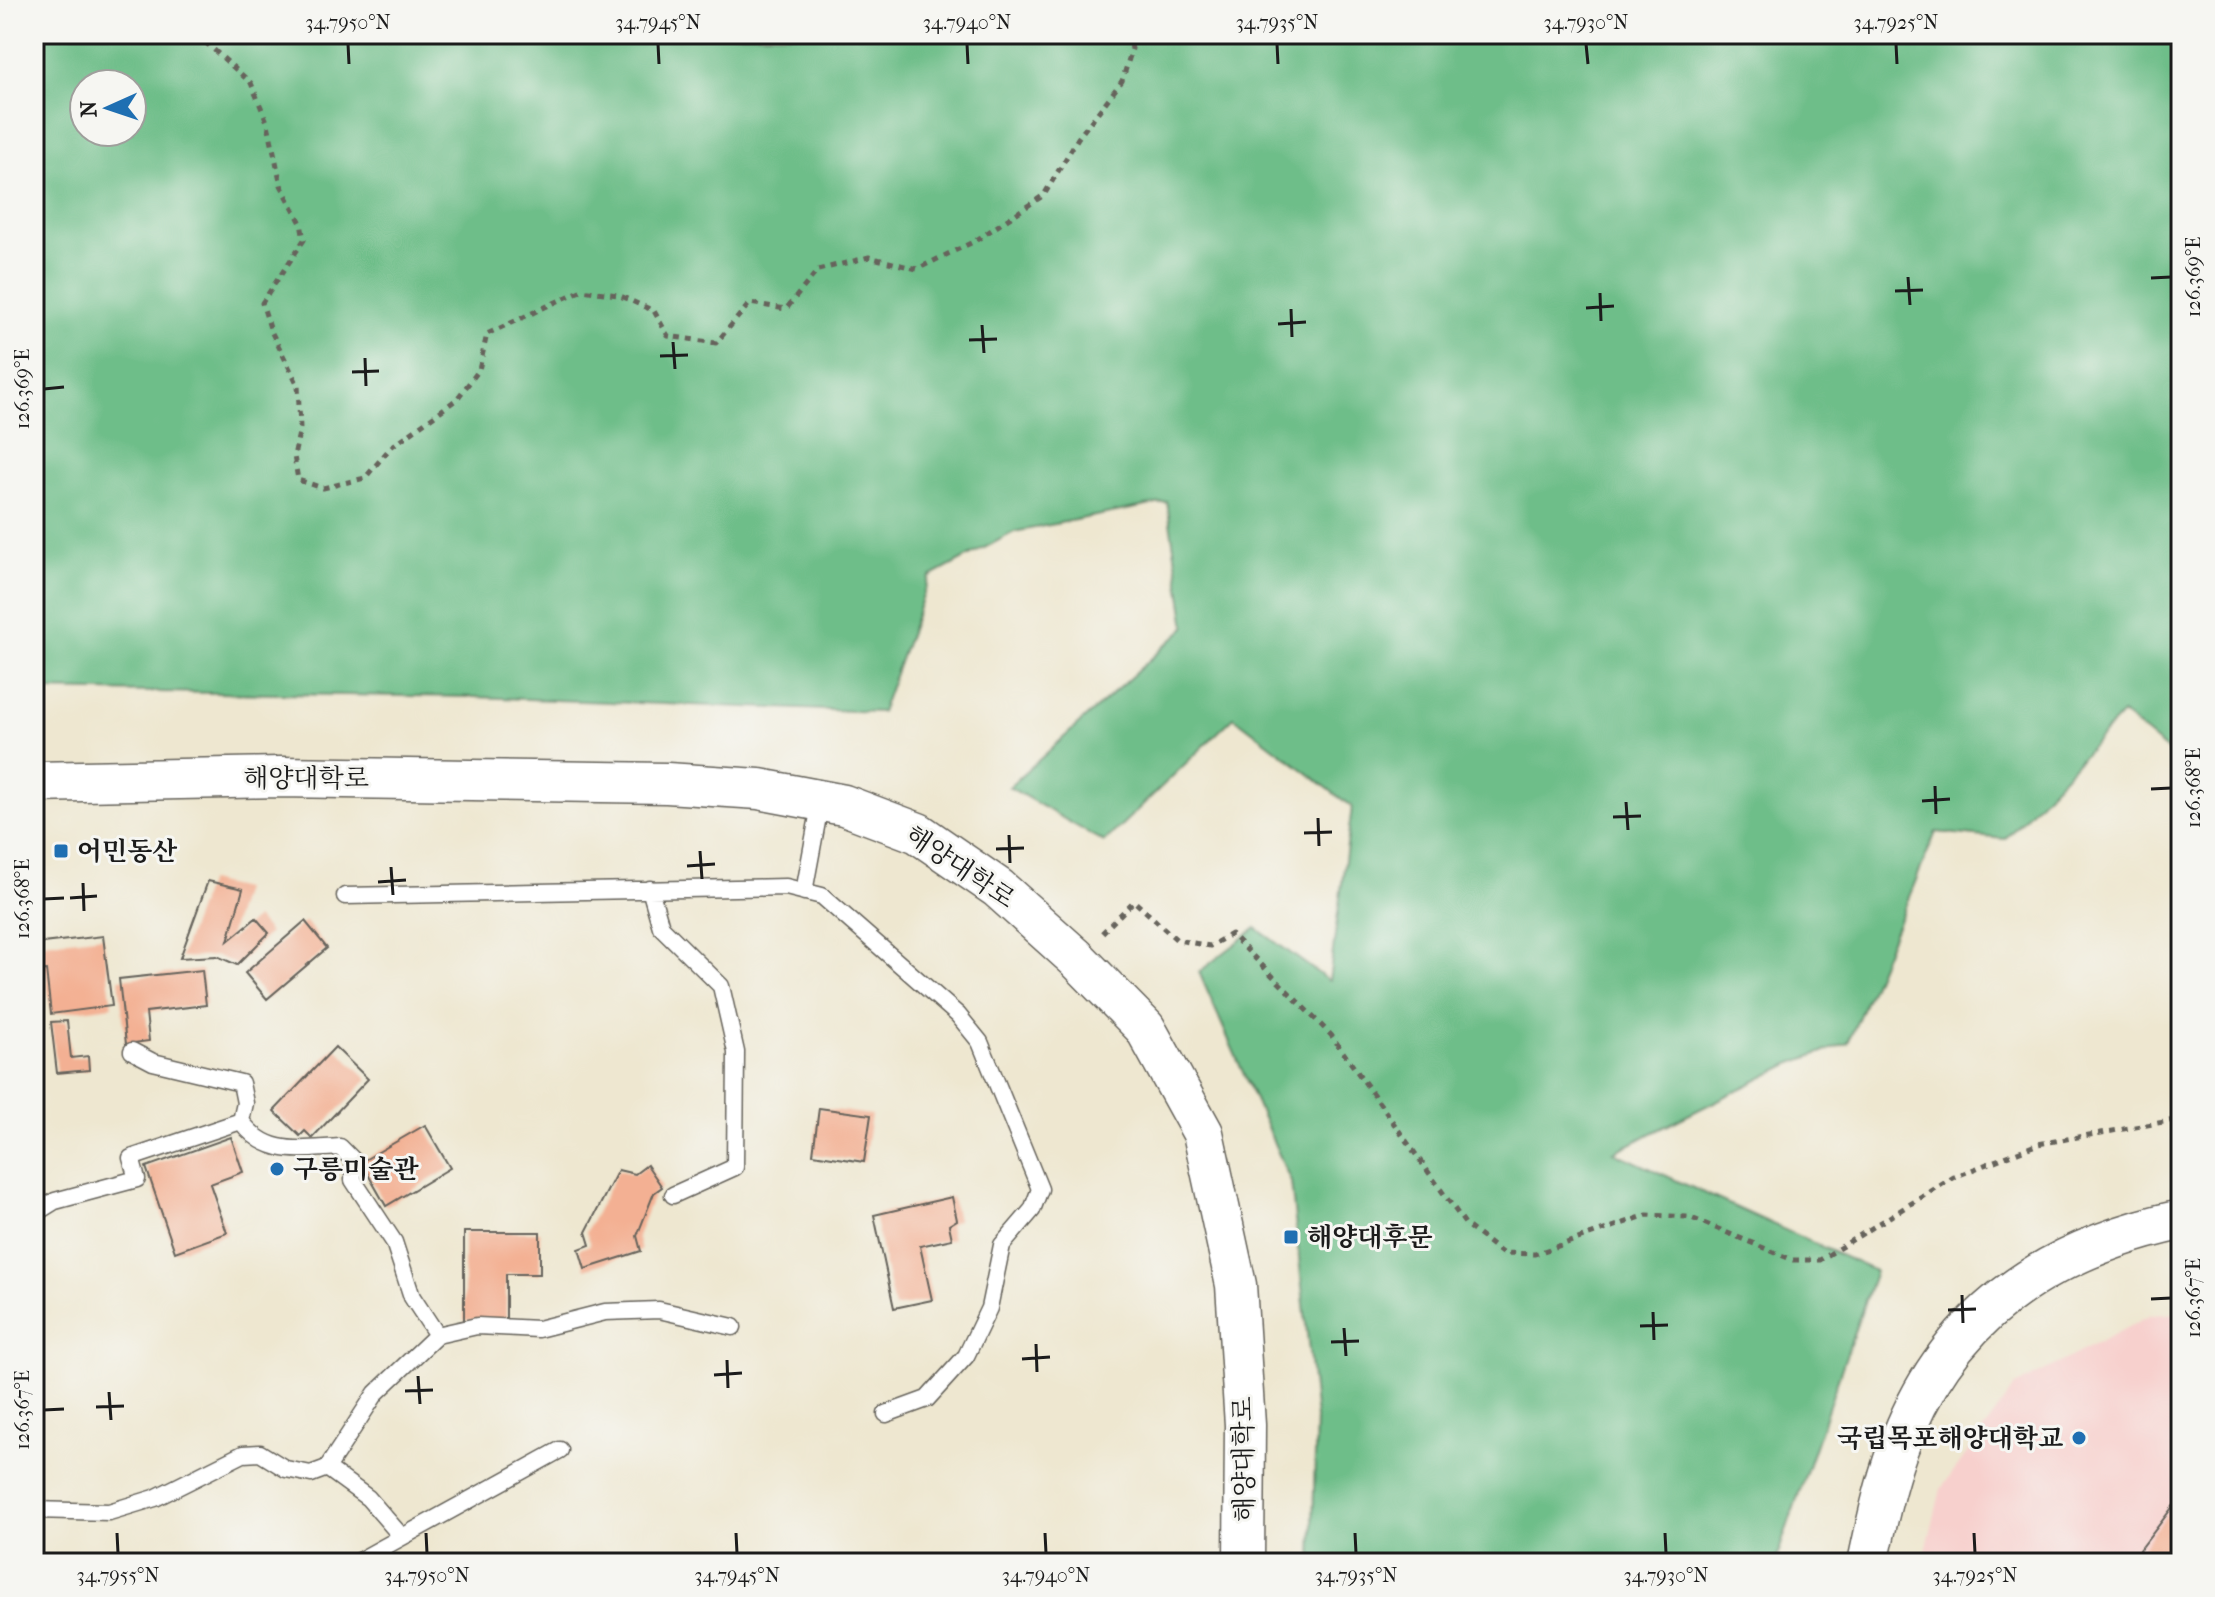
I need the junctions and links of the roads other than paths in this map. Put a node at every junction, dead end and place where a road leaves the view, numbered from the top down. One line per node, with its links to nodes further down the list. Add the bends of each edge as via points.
1 (34, 782): 2 (street, 해양대학로, via 280,777 667,783 759,789)
2 (821, 800): 4 (lane); 19 (street, 해양대학로, via 918,833 998,888 1145,1028 1203,1133 1236,1285 1245,1425)
3 (650, 889): 4 (lane, via 786,887); 5 (lane); 8 (lane, via 661,927 721,986 736,1052 735,1167)
4 (804, 892): 13 (lane, via 822,896 958,1015 980,1042 1040,1189 1032,1210 1002,1245 989,1308 966,1356 927,1399)
5 (345, 896)
6 (132, 1051): 7 (lane, via 153,1062 241,1083)
7 (241, 1121): 9 (lane, via 131,1158 137,1179 55,1201); 12 (lane, via 251,1136 278,1150 340,1147 354,1161 353,1180 394,1242 412,1297)
8 (673, 1195)
9 (34, 1214)
10 (2181, 1220): 20 (street, via 2132,1231 2070,1255 2038,1272 1966,1333 1941,1365 1897,1450)
11 (733, 1327): 12 (lane, via 659,1310 605,1312 538,1329 477,1326)
12 (437, 1335): 15 (lane, via 376,1393)
13 (886, 1414)
14 (560, 1450): 17 (lane)
15 (327, 1468): 16 (lane, via 311,1474 286,1469 260,1453 243,1454 155,1498 109,1512); 17 (lane, via 368,1498)
16 (34, 1510)
17 (402, 1537): 18 (lane)
18 (355, 1563)
19 (1244, 1563)
20 (1868, 1563)

